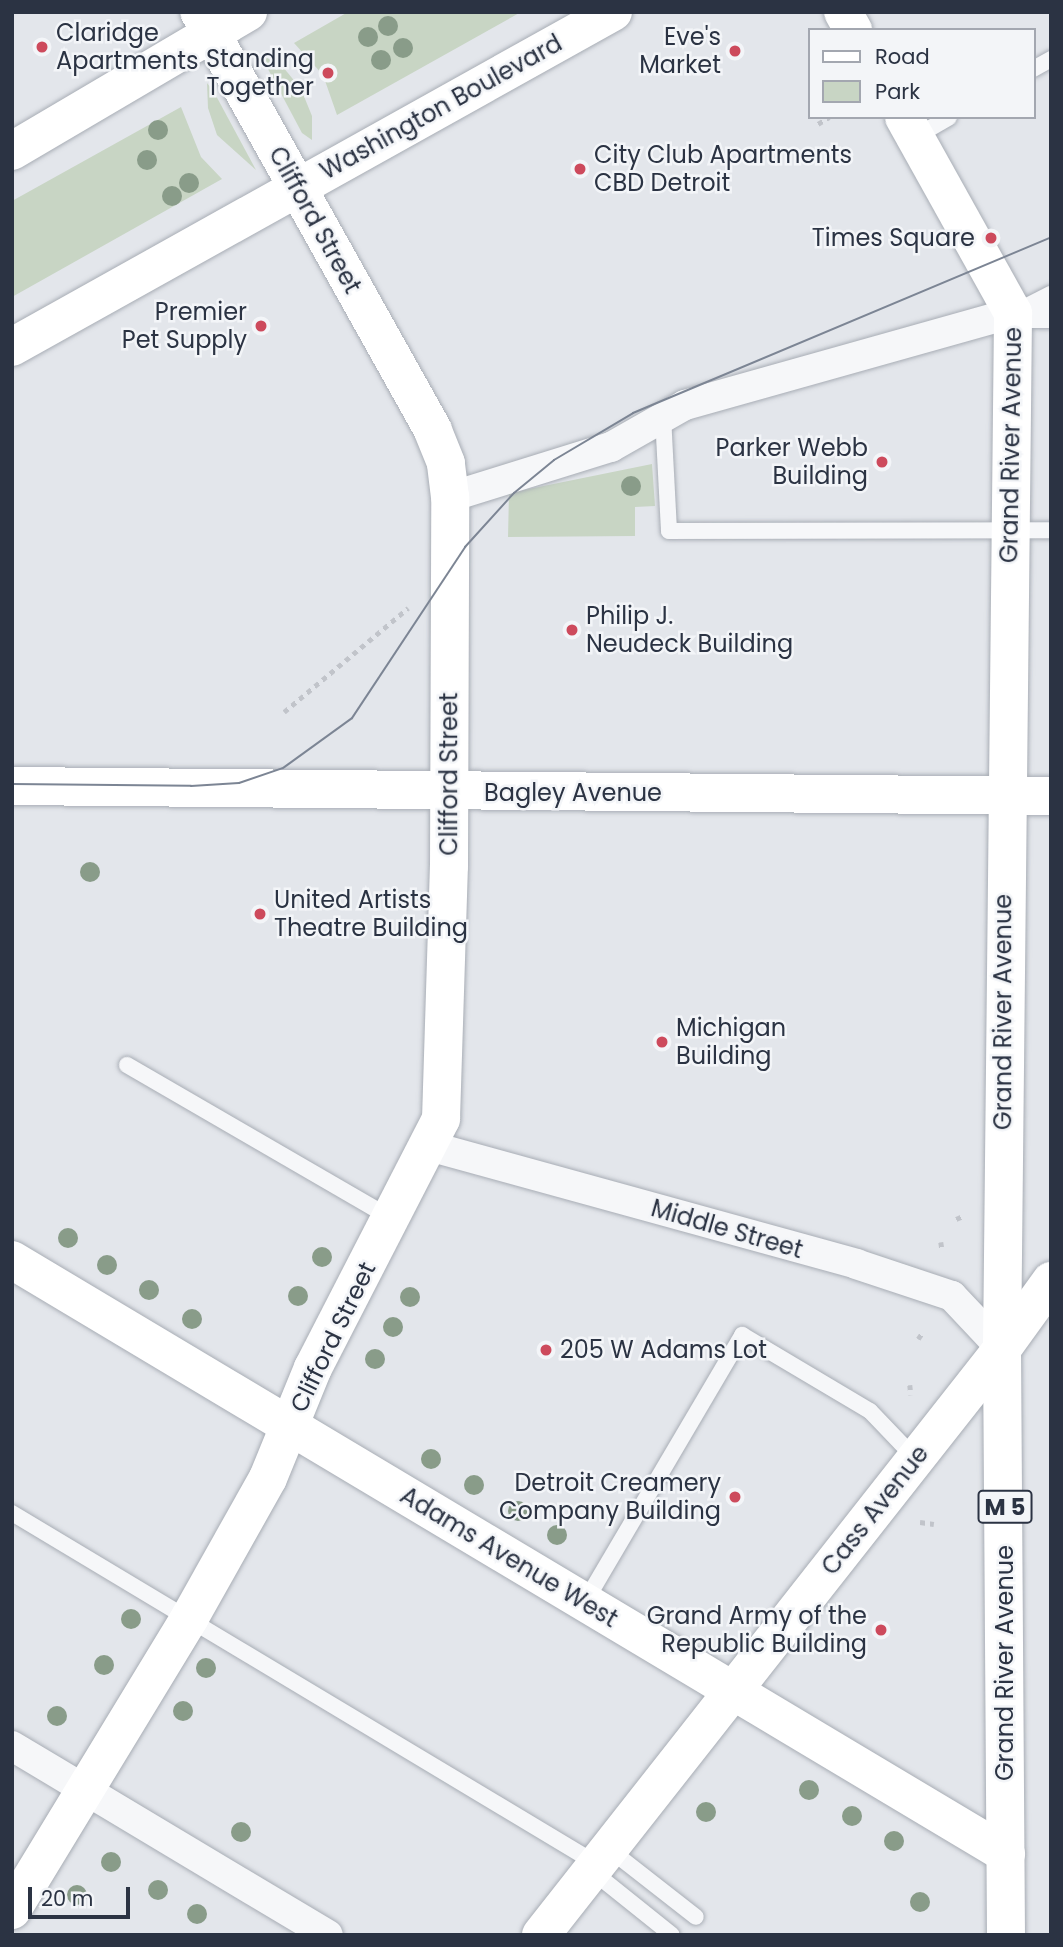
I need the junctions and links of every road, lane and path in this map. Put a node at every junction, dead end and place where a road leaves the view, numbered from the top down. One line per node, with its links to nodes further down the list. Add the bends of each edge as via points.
1 (248, 12): 4 (street)
2 (613, 12): 13 (street, Washington Boulevard)
3 (843, 12): 5 (street)
4 (205, 23): 12 (street); 13 (street, Clifford Street)
5 (852, 28)
6 (1051, 59): 7 (lane)
7 (1035, 68)
8 (826, 119): 10 (path)
9 (941, 119): 11 (lane)
10 (818, 124)
11 (909, 127): 15 (street, Grand River Avenue)
12 (12, 151)
13 (296, 187): 17 (street, Washington Boulevard); 19 (street, Clifford Street, via 433,430 446,463)
14 (1051, 294): 15 (lane)
15 (1013, 313): 16 (street); 18 (street, via 685,405); 20 (street, Grand River Avenue)
16 (1051, 313)
17 (12, 347)
18 (663, 416): 19 (street, via 611,447); 20 (lane, via 669,531)
19 (450, 497): 25 (street, Clifford Street)
20 (1010, 530): 21 (lane); 26 (street, Grand River Avenue)
21 (1051, 530)
22 (408, 608): 23 (path)
23 (284, 712)
24 (12, 786): 25 (street, Bagley Avenue)
25 (448, 792): 26 (street, Bagley Avenue); 29 (street, Clifford Street, via 444,1083 441,1119)
26 (1007, 796): 27 (street, Bagley Avenue); 39 (street, Grand River Avenue)
27 (1051, 796)
28 (127, 1065): 31 (lane)
29 (429, 1146): 31 (street, Clifford Street); 39 (street, Middle Street, via 856,1264 952,1296)
30 (963, 1216): 32 (path)
31 (391, 1219): 42 (street, Clifford Street, via 313,1368)
32 (956, 1219)
33 (941, 1242): 34 (path)
34 (942, 1249)
35 (15, 1268): 42 (street, Adams Avenue West)
36 (1051, 1281): 39 (street, Cass Avenue)
37 (922, 1333): 38 (path)
38 (918, 1339)
39 (1002, 1349): 43 (street, Cass Avenue); 52 (street, Grand River Avenue / M 5)
40 (910, 1385): 41 (path)
41 (911, 1395)
42 (290, 1428): 47 (street, Adams Avenue West); 48 (street, Clifford Street, via 268,1478)
43 (915, 1458): 47 (lane, via 870,1411 742,1335); 49 (street, Cass Avenue)
44 (12, 1513): 48 (lane)
45 (920, 1522): 46 (path)
46 (934, 1524)
47 (585, 1602): 49 (street, Adams Avenue West)
48 (190, 1617): 51 (street, Clifford Street); 53 (lane)
49 (734, 1691): 52 (street, Adams Avenue West); 53 (street, Cass Avenue)
50 (12, 1746): 51 (street)
51 (86, 1791): 54 (street, Clifford Street); 56 (street)
52 (1006, 1854): 59 (street, Grand River Avenue / M 5)
53 (599, 1861): 55 (lane); 57 (street, Cass Avenue); 58 (lane)
54 (12, 1910)
55 (696, 1917)
56 (328, 1935)
57 (541, 1935)
58 (672, 1935)
59 (1006, 1935)

